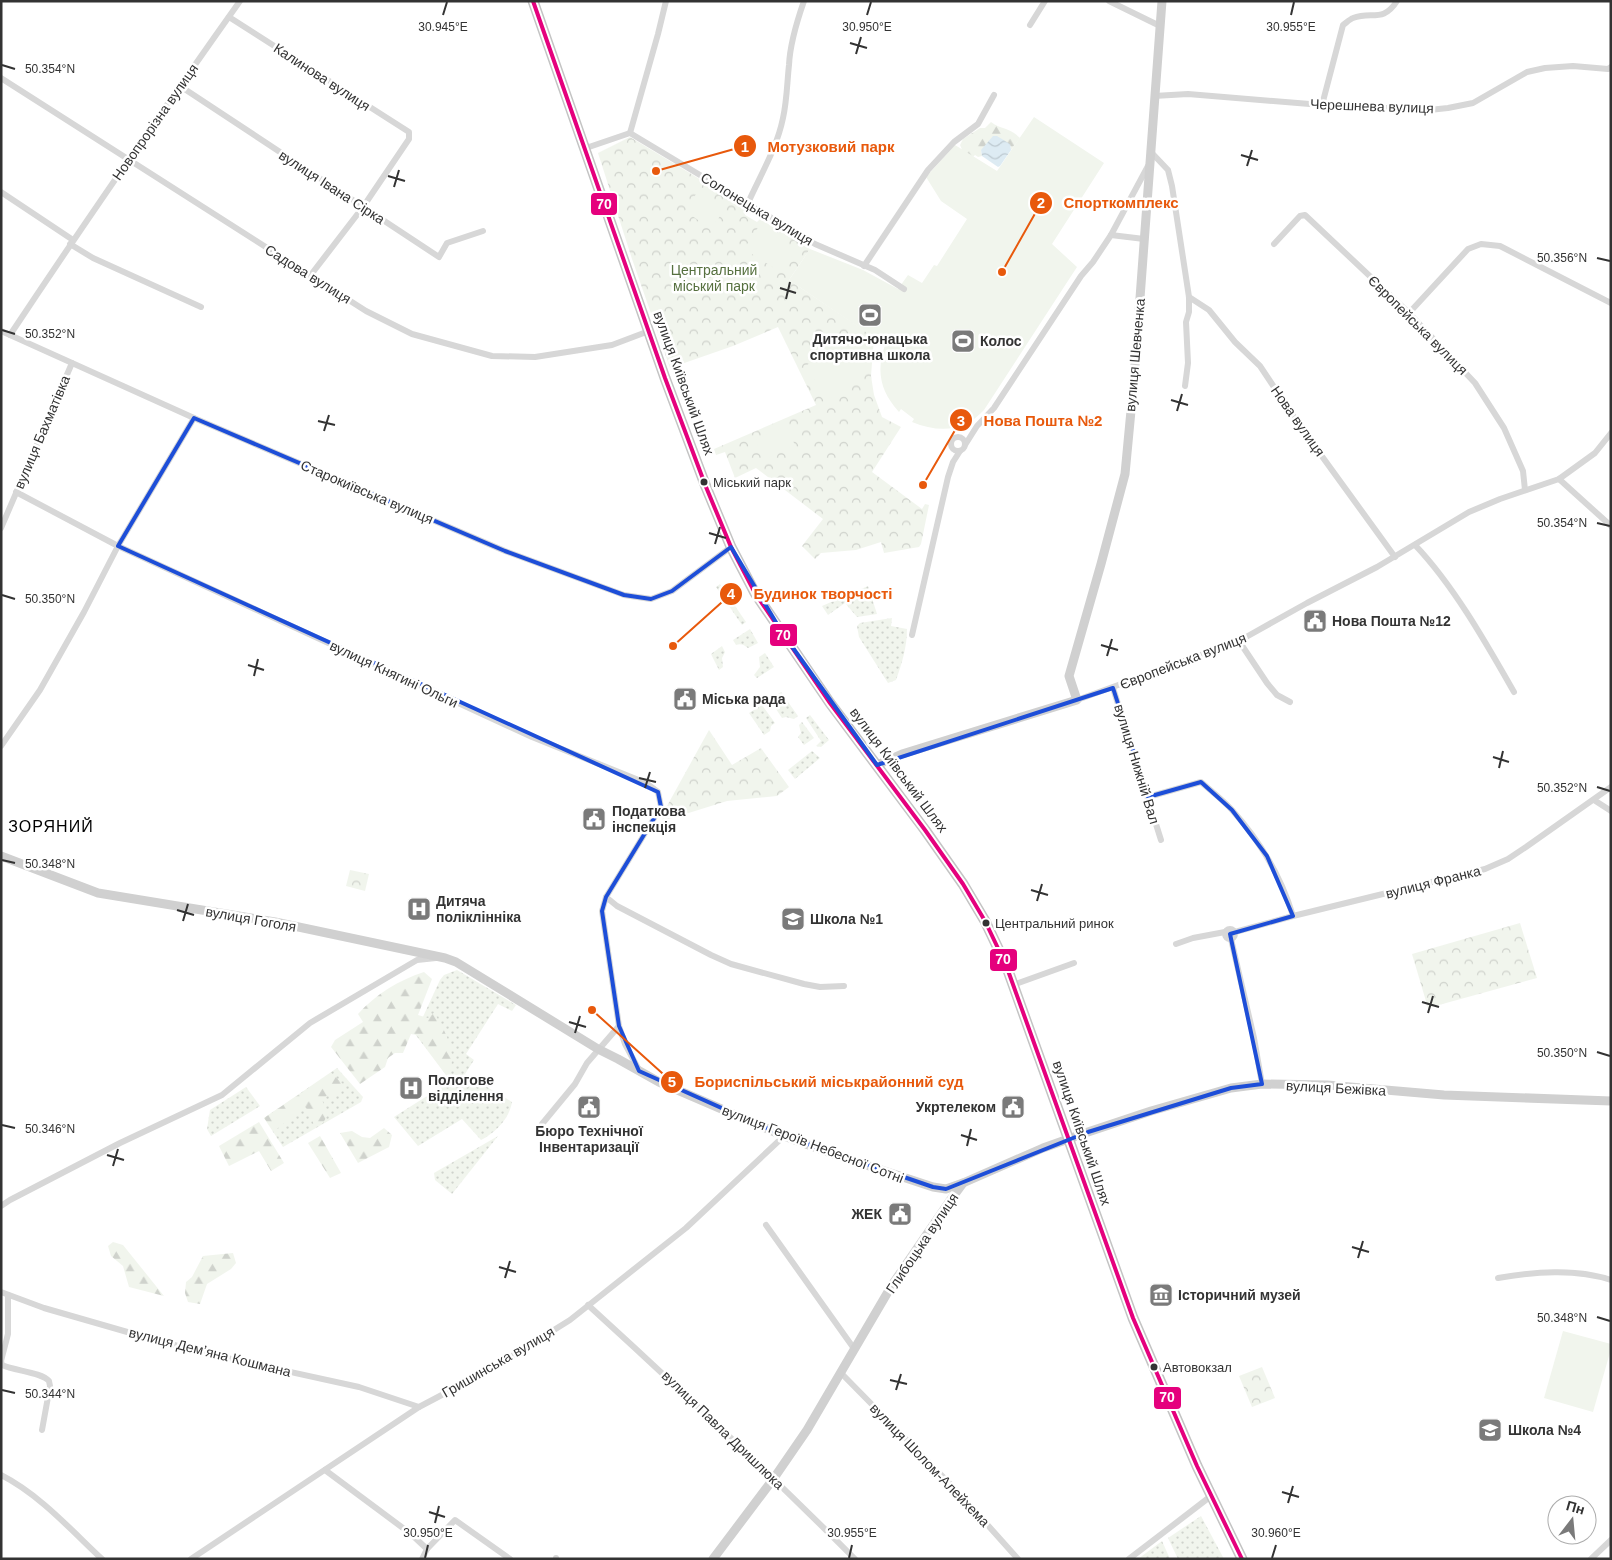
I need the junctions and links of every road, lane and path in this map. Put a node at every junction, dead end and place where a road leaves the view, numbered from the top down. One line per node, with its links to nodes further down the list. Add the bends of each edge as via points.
1 (240, 1): 9 (street, Новопрорізна вулиця)
2 (533, 1): 19 (highway, вулиця Київський Шлях)
3 (666, 1): 18 (street)
4 (804, 1): 24 (street, via 790,55 783,120)
5 (1045, 1): 10 (street)
6 (1109, 1): 11 (street)
7 (1162, 1): 11 (street, вулиця Шевченка)
8 (1397, 1): 17 (street, via 1392,10 1380,16 1354,18 1343,25)
9 (229, 17): 14 (street, Новопрорізна вулиця); 25 (street, Калинова вулиця, via 408,132 409,139)
10 (1030, 25)
11 (1160, 26): 16 (street, вулиця Шевченка)
12 (1611, 67): 17 (street, Черешнева вулиця, via 1573,66 1527,72 1473,103 1448,108)
13 (1, 78): 21 (street, Садова вулиця)
14 (180, 86): 21 (street, Новопрорізна вулиця); 25 (street, вулиця Івана Сірка)
15 (994, 94): 31 (street, via 978,124 954,142 928,170)
16 (1154, 96): 17 (street, Черешнева вулиця, via 1188,94); 20 (street, вулиця Шевченка)
17 (1322, 105)
18 (630, 133): 19 (street, via 589,147); 24 (street, Солонецька вулиця)
19 (584, 145): 39 (highway, вулиця Київський Шлях)
20 (1150, 151): 22 (street, вулиця Шевченка); 34 (street, via 1168,170)
21 (129, 159): 29 (street, Новопрорізна вулиця); 32 (street, Садова вулиця)
22 (1149, 164): 27 (street); 28 (street, вулиця Шевченка)
23 (1, 192): 29 (street)
24 (748, 203): 31 (street, Солонецька вулиця, via 815,244)
25 (362, 207): 26 (street, вулиця Івана Сірка, via 439,257 447,243); 32 (street)
26 (483, 231)
27 (1111, 235): 28 (street); 44 (street, via 994,408)
28 (1144, 239): 62 (street, вулиця Шевченка, via 1125,474 1069,676)
29 (72, 242): 36 (street, via 93,258); 40 (street, Новопрорізна вулиця)
30 (1274, 244): 37 (street, Європейська вулиця, via 1300,216 1305,215)
31 (864, 266): 33 (street, Солонецька вулиця)
32 (310, 276): 39 (street, Садова вулиця, via 366,311 412,334 492,356 535,357 612,345)
33 (904, 289)
34 (1189, 297): 42 (street); 57 (street, Нова вулиця, via 1209,310 1234,342 1260,366)
35 (1611, 303): 37 (street, via 1500,246 1481,244 1468,249)
36 (201, 307)
37 (1409, 313): 50 (street, Європейська вулиця, via 1475,383 1504,428 1523,471)
38 (1, 331): 40 (street, Старокиївська вулиця)
39 (649, 331): 56 (highway, вулиця Київський Шлях)
40 (10, 335): 41 (street, Старокиївська вулиця)
41 (72, 363): 43 (street, Старокиївська вулиця); 51 (street, вулиця Бахматівка)
42 (1185, 386)
43 (194, 418): 55 (street); 56 (street, Старокиївська вулиця, via 505,551 624,595 651,599 672,592)
44 (977, 426): 46 (street); 47 (street)
45 (1611, 433): 49 (street, Європейська вулиця, via 1595,453)
46 (957, 437): 47 (street, via 963,439); 48 (street, via 950,445)
47 (965, 445): 48 (street)
48 (956, 450): 58 (street)
49 (1559, 478): 50 (street, Європейська вулиця); 52 (street)
50 (1525, 490): 54 (street, Європейська вулиця, via 1469,512)
51 (16, 492): 53 (street, вулиця Бахматівка); 55 (street, вулиця Княгині Ольги)
52 (1611, 526)
53 (1, 528)
54 (1414, 545): 57 (street, Європейська вулиця); 61 (street, via 1445,582 1487,644)
55 (118, 546): 64 (street, via 40,690); 72 (street, вулиця Княгині Ольги, via 532,737 646,783 658,792 661,807)
56 (731, 546): 65 (highway, вулиця Київський Шлях, via 755,593)
57 (1395, 557): 59 (street, Європейська вулиця)
58 (912, 635)
59 (1239, 641): 60 (street, Європейська вулиця); 63 (street, via 1266,683 1277,695)
60 (1113, 688): 62 (street, Європейська вулиця); 67 (street, вулиця Нижній Вал)
61 (1514, 692)
62 (1077, 700): 65 (street, Європейська вулиця, via 902,754)
63 (1290, 702)
64 (1, 746)
65 (877, 765): 80 (highway, вулиця Київський Шлях, via 963,884 985,921)
66 (1611, 787): 68 (street, вулиця Франка)
67 (1148, 797): 70 (street, вулиця Нижній Вал); 73 (street, via 1201,782 1232,810 1267,856 1286,892)
68 (1594, 800): 69 (street); 73 (street, вулиця Франка, via 1508,859 1484,869)
69 (1611, 812)
70 (1161, 840)
71 (2, 857): 78 (street, вулиця Гоголя, via 98,894 275,922)
72 (606, 896): 81 (street, via 618,906 730,964 804,984); 82 (street, via 602,911)
73 (1293, 916): 75 (street, вулиця Франка)
74 (1225, 932): 75 (street, via 1230,929); 76 (street); 77 (street)
75 (1235, 932): 76 (street)
76 (1231, 939): 85 (street)
77 (1176, 944)
78 (445, 958): 83 (street, вулиця Героїв Небесної Сотні); 91 (street, via 417,960 310,1023 222,1095 120,1143)
79 (1074, 963): 80 (street)
80 (1013, 985): 89 (highway, вулиця Київський Шлях)
81 (844, 986)
82 (619, 1026): 83 (street); 84 (street)
83 (598, 1049): 84 (street, вулиця Героїв Небесної Сотні); 87 (street, via 575,1084)
84 (639, 1071): 88 (street, вулиця Героїв Небесної Сотні)
85 (1262, 1084): 86 (street, вулиця Бежівка); 89 (street, вулиця Бежівка, via 1231,1088)
86 (1611, 1101)
87 (542, 1124)
88 (784, 1136): 90 (street, вулиця Героїв Небесної Сотні, via 933,1187 946,1189); 96 (street, Гришинська вулиця, via 686,1228)
89 (1068, 1138): 90 (street, Глибоцька вулиця); 105 (highway, вулиця Київський Шлях, via 1133,1318)
90 (964, 1183): 97 (street, Глибоцька вулиця, via 892,1286)
91 (1, 1206)
92 (766, 1225): 97 (street)
93 (1498, 1278): 94 (street, via 1519,1274 1584,1273)
94 (1611, 1280)
95 (4, 1293): 98 (street, via 8,1334); 100 (street, вулиця Демʼяна Кошмана, via 162,1342 359,1387)
96 (588, 1305): 100 (street, Гришинська вулиця, via 570,1320 493,1368); 104 (street, вулиця Павла Дришлюка)
97 (854, 1350): 99 (street, Глибоцька вулиця)
98 (1, 1361): 101 (street, via 2,1366 44,1377 49,1382)
99 (842, 1373): 104 (street, Глибоцька вулиця); 114 (street, вулиця Шолом-Алейхема, via 959,1493)
100 (419, 1407): 102 (street, Гришинська вулиця)
101 (42, 1430)
102 (325, 1470): 107 (street); 109 (street, Гришинська вулиця)
103 (1, 1475): 108 (street, via 34,1495)
104 (774, 1478): 112 (street, Глибоцька вулиця); 113 (street, вулиця Павла Дришлюка)
105 (1211, 1496): 115 (street); 116 (highway, вулиця Київський Шлях)
106 (1611, 1540): 117 (street)
107 (427, 1549): 110 (street); 111 (street, via 454,1520)
108 (102, 1559)
109 (191, 1559)
110 (422, 1559)
111 (510, 1559)
112 (713, 1559)
113 (855, 1559)
114 (1018, 1559)
115 (1129, 1559)
116 (1242, 1559)
117 (1590, 1559)

